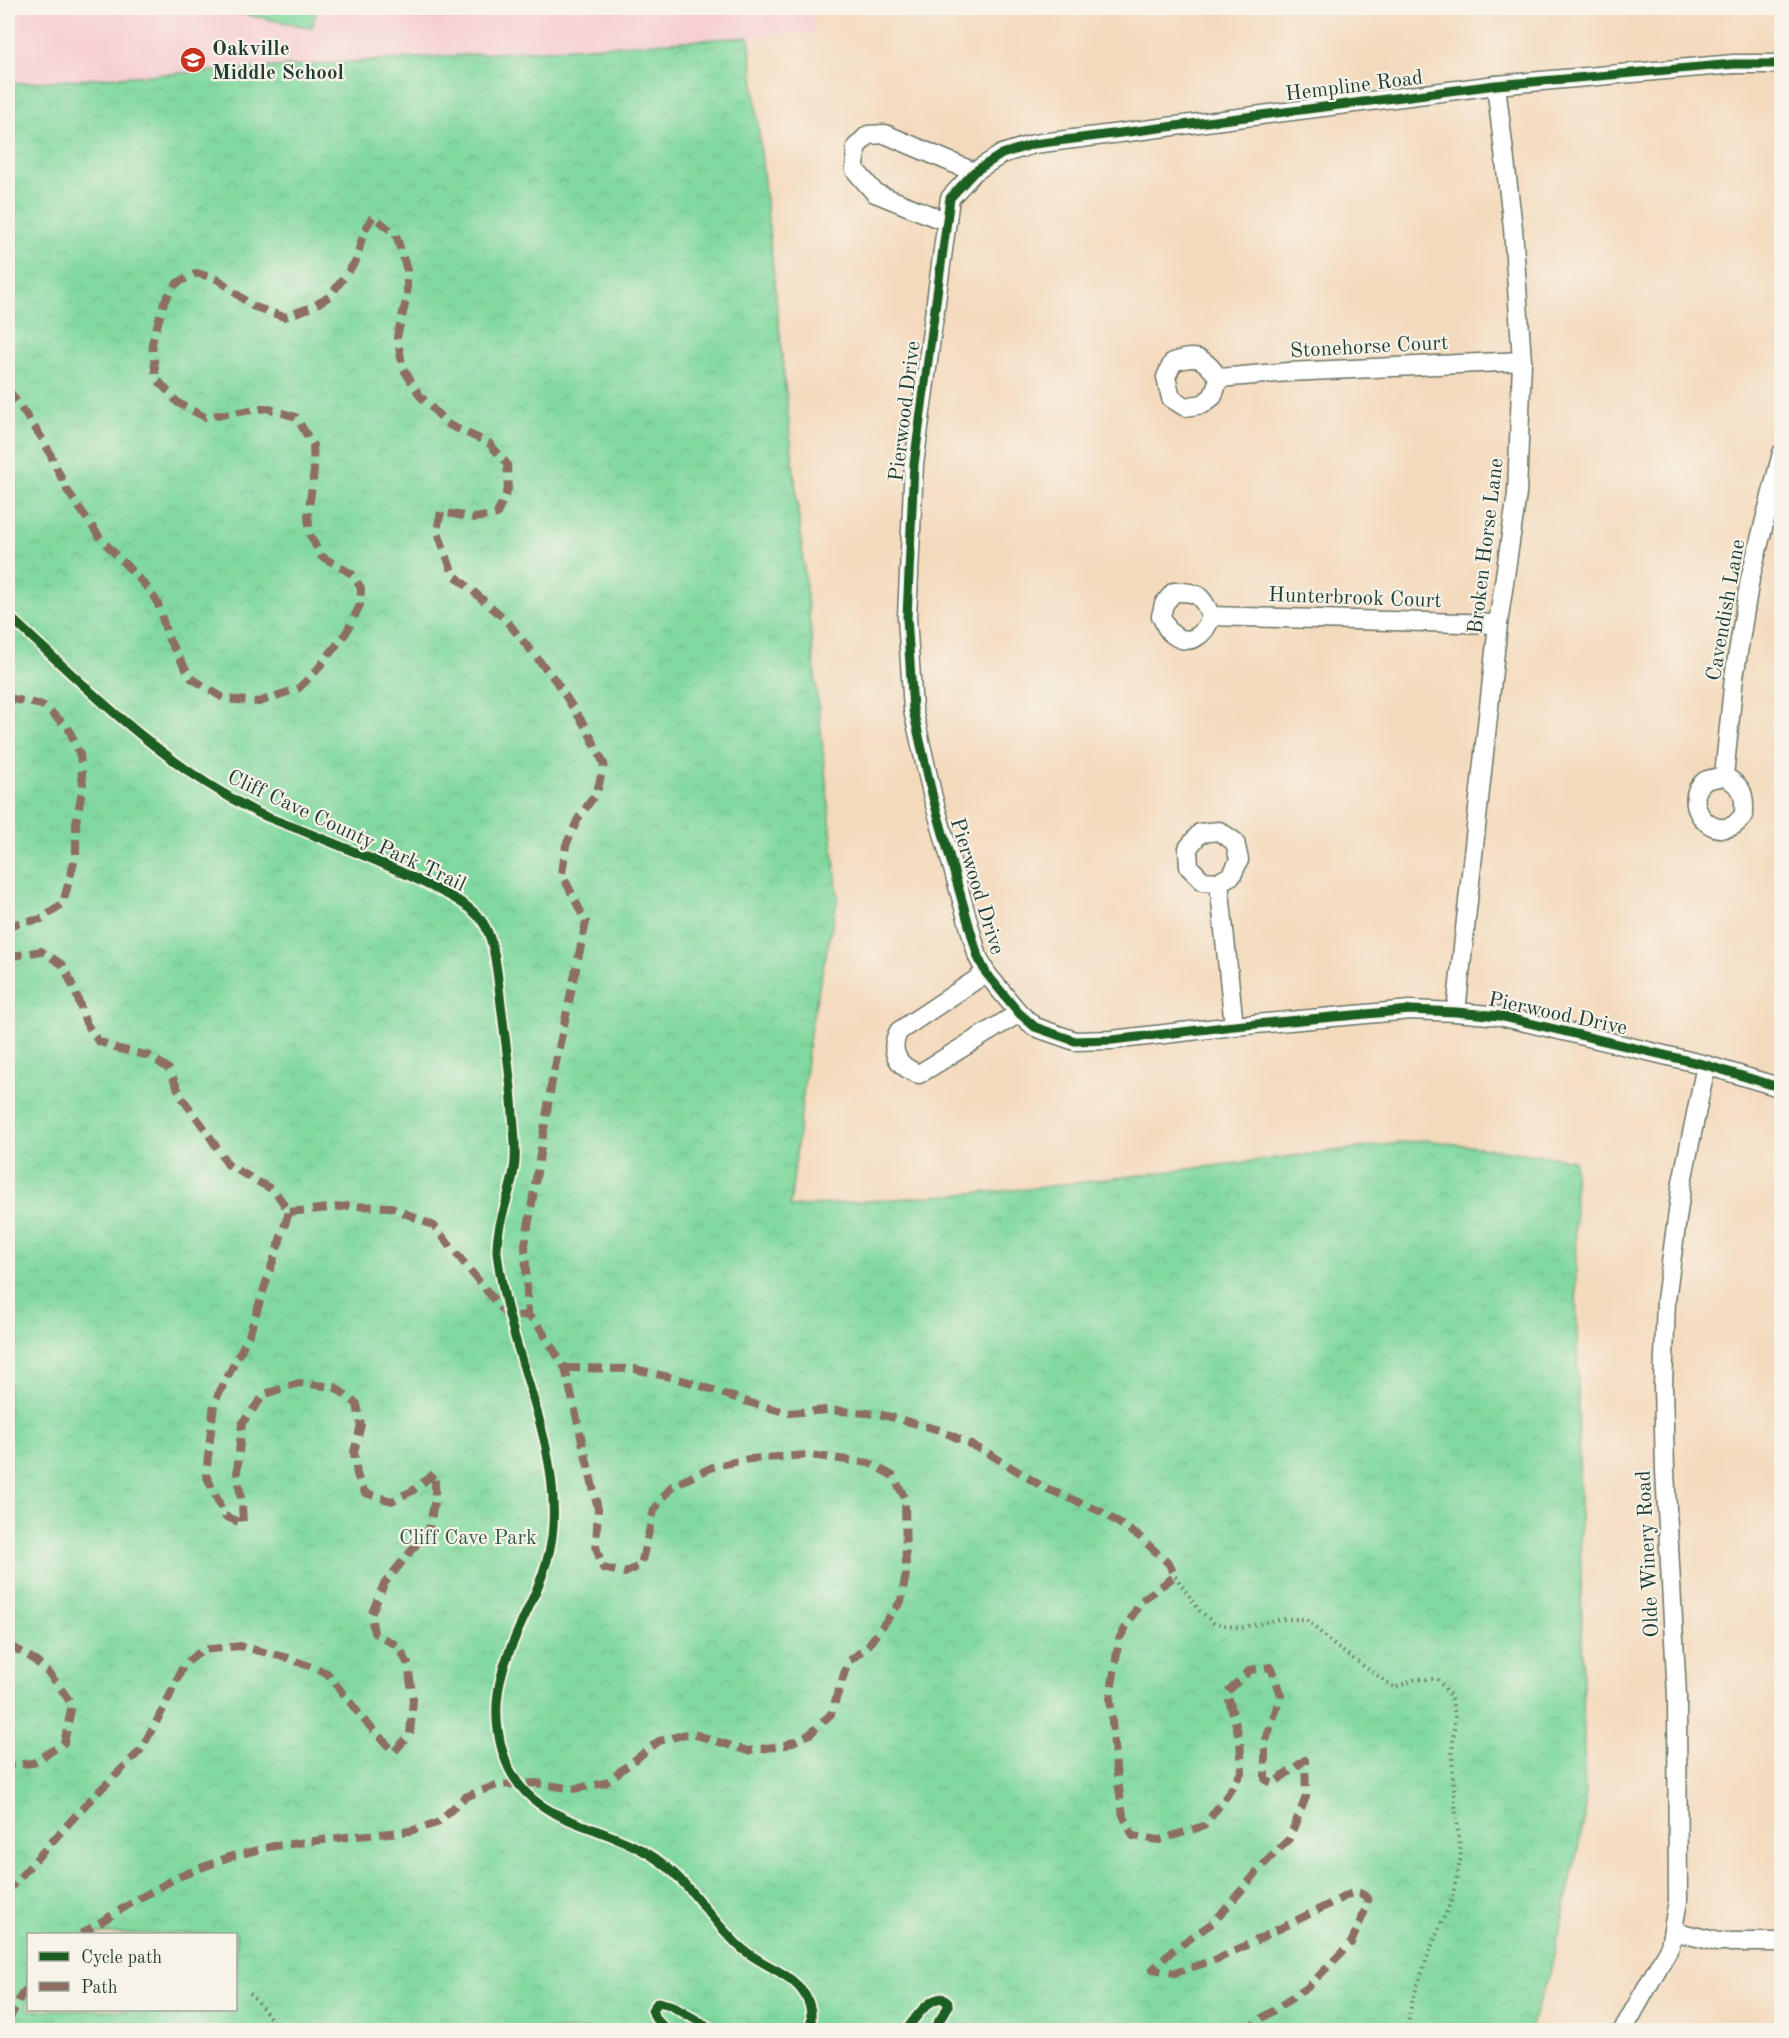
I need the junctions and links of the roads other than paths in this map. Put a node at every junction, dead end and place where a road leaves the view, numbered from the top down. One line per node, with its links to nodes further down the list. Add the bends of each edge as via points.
1 (1782, 64): 2 (street, Hempline Road, via 1734,64)
2 (1496, 85): 3 (street, Hempline Road, via 1034,144 1002,154); 6 (street, Broken Horse Lane, via 1513,228)
3 (974, 172): 4 (street, Hempline Road); 5 (street, via 885,134 868,135 856,147 855,170 875,193)
4 (950, 198): 5 (street, Pierwood Drive)
5 (947, 222): 13 (street, Pierwood Drive, via 914,464 907,617 913,710 933,798 978,957)
6 (1522, 361): 7 (street, Stonehorse Court); 10 (street, Broken Horse Lane, via 1517,495)
7 (1218, 378)
8 (1782, 453): 11 (street, Cavendish Lane, via 1750,579 1734,677)
9 (1211, 616): 10 (street, Hunterbrook Court)
10 (1498, 624): 14 (street, Broken Horse Lane)
11 (1724, 776)
12 (1219, 882): 16 (street)
13 (986, 973): 15 (street, Pierwood Drive); 15 (street, Pierwood Drive, via 899,1031 893,1052 898,1062 919,1074)
14 (1456, 1012): 16 (street, Pierwood Drive, via 1410,1010); 17 (street, Pierwood Drive, via 1500,1016)
15 (1019, 1013): 16 (street, Pierwood Drive, via 1035,1027 1075,1041)
16 (1234, 1026)
17 (1706, 1065): 18 (street, Pierwood Drive); 19 (street, Olde Winery Road, via 1682,1182 1665,1300 1664,1460 1677,1707 1678,1901)
18 (1782, 1088)
19 (1673, 1931): 20 (street, via 1718,1942); 21 (street, Olde Winery Road, via 1670,1946)
20 (1782, 1942)
21 (1623, 2031)

